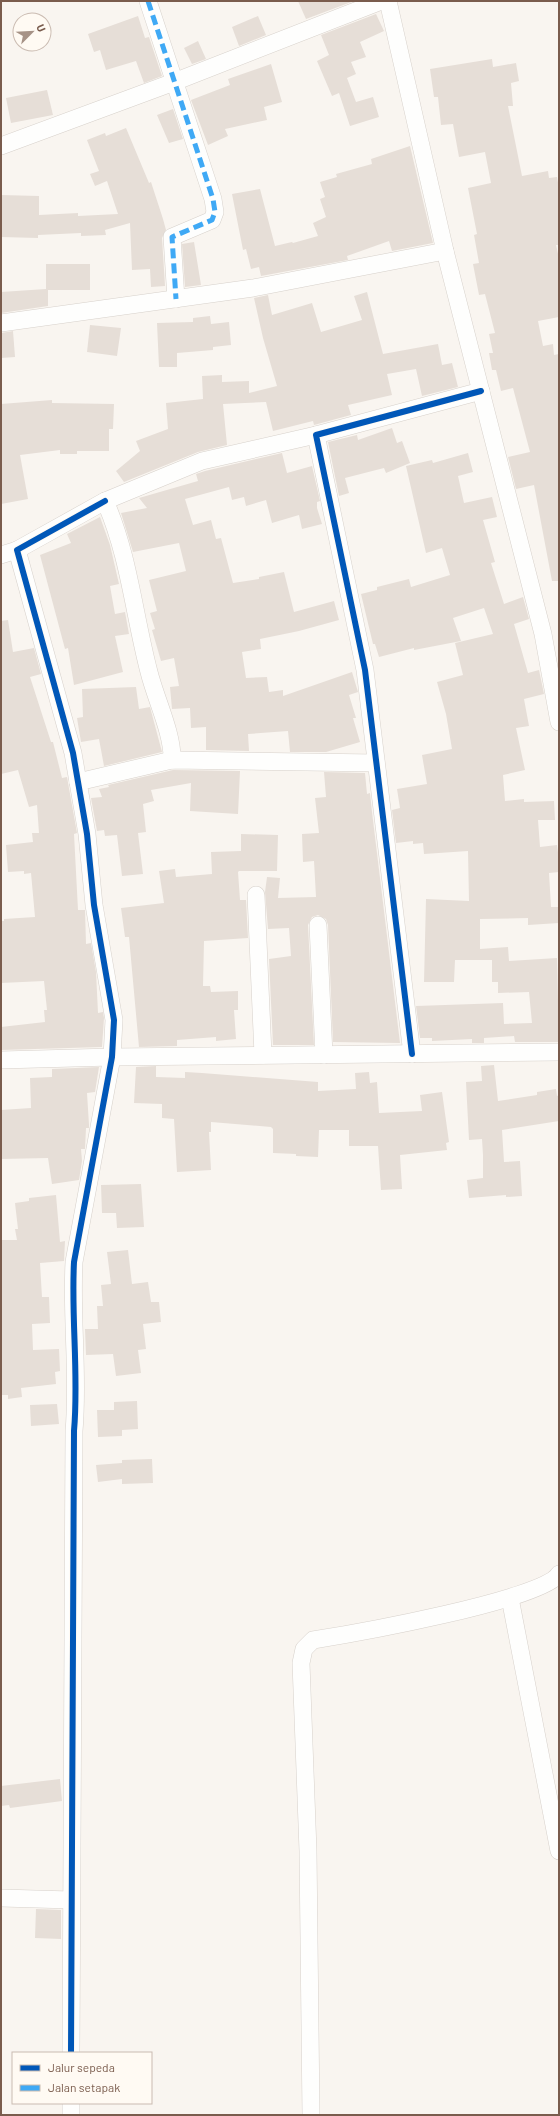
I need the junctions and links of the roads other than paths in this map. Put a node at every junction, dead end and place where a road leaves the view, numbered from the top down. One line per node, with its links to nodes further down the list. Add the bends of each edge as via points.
1 (148, 1): 4 (street)
2 (381, 1): 4 (street)
3 (388, 1): 6 (street)
4 (174, 82): 5 (street); 7 (street, via 213,199 215,212 212,220 172,237)
5 (1, 146)
6 (445, 251): 7 (street, via 253,288); 9 (street)
7 (176, 299): 8 (street)
8 (1, 323)
9 (481, 391): 10 (street); 13 (street, via 543,634)
10 (316, 435): 11 (street, via 202,461); 15 (street, via 365,670)
11 (105, 501): 12 (street); 14 (street, via 113,519 131,584 137,627 151,681 173,746)
12 (9, 553): 16 (street, via 73,753)
13 (559, 722)
14 (172, 760): 15 (street); 16 (street)
15 (376, 763): 20 (street)
16 (78, 782): 23 (street, via 87,834 94,905 114,1020)
17 (256, 895): 21 (street)
18 (318, 925): 22 (street)
19 (559, 1052): 20 (street)
20 (412, 1054): 22 (street)
21 (263, 1055): 22 (street); 23 (street)
22 (324, 1055)
23 (112, 1057): 24 (street); 29 (street, via 74,1262 77,1397 74,1439)
24 (1, 1060)
25 (559, 1574): 26 (street, via 548,1584)
26 (510, 1598): 27 (street); 33 (street, via 395,1626 313,1640 304,1649 301,1663 308,1851)
27 (559, 1851)
28 (1, 1898): 29 (street)
29 (72, 1900): 30 (street)
30 (71, 2052)
31 (71, 2104): 32 (street)
32 (71, 2115)
33 (311, 2115)

